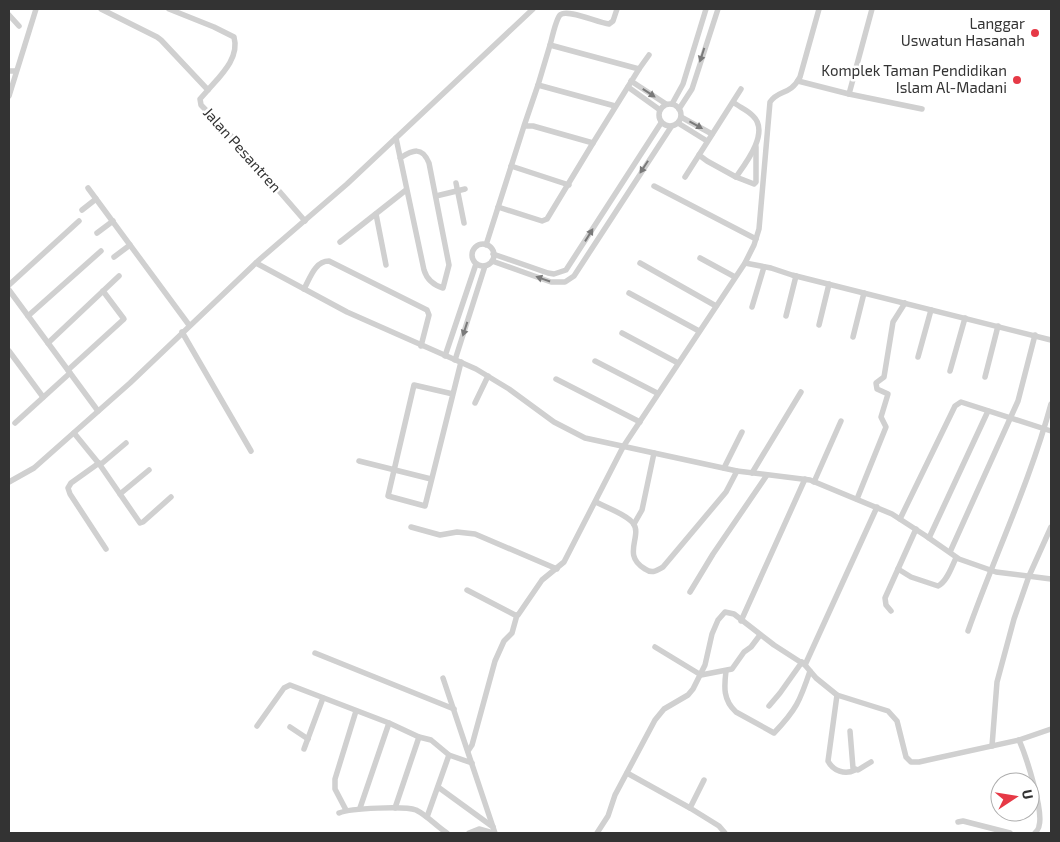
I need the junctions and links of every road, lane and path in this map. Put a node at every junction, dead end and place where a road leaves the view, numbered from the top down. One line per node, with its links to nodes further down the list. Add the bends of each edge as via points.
1 (36, 9): 16 (street)
2 (102, 9): 21 (street, Jalan Pesantren, via 157,37)
3 (169, 9): 21 (street, via 234,37 230,64)
4 (533, 9): 36 (street)
5 (617, 9): 12 (street, via 609,24 562,13)
6 (706, 9): 25 (street, via 683,84)
7 (718, 9): 27 (street, one-way to 27, via 692,89)
8 (819, 9): 17 (street)
9 (872, 9): 22 (street)
10 (9, 15): 11 (street)
11 (19, 26)
12 (550, 45): 14 (street); 19 (street)
13 (650, 55): 14 (street)
14 (639, 69): 18 (street)
15 (9, 71): 16 (street)
16 (16, 71): 23 (street)
17 (798, 80): 22 (street); 62 (street, via 770,102)
18 (630, 84): 25 (street, one-way to 25); 26 (street); 29 (street)
19 (538, 85): 26 (street); 33 (street)
20 (741, 89): 24 (street)
21 (208, 90): 59 (street, Jalan Pesantren, via 200,98 200,105)
22 (849, 94): 28 (street)
23 (9, 96)
24 (733, 102): 35 (street); 39 (street, via 753,116 758,133)
25 (669, 104): 27 (street); 29 (street)
26 (615, 106): 38 (street)
27 (679, 109): 30 (street)
28 (922, 109)
29 (660, 110): 31 (street, via 658,118)
30 (681, 117): 32 (street); 35 (street, one-way to 35)
31 (661, 123): 34 (street); 77 (street, one-way to 31, via 554,274 569,267)
32 (678, 123): 34 (street); 37 (street)
33 (524, 126): 38 (street); 42 (street)
34 (671, 127): 79 (street, one-way to 79, via 574,276 564,282 551,282)
35 (712, 134): 37 (street)
36 (396, 138): 41 (street); 59 (street)
37 (707, 141): 40 (street)
38 (593, 143): 46 (street)
39 (756, 145): 44 (street); 44 (street, via 756,182 748,183)
40 (699, 155): 43 (street); 44 (street)
41 (400, 158): 50 (street); 52 (street, via 413,150 427,158)
42 (511, 166): 46 (street); 54 (street)
43 (685, 177)
44 (736, 177)
45 (456, 183): 51 (street)
46 (569, 185): 54 (street, via 545,220)
47 (654, 186): 62 (street)
48 (88, 188): 53 (street)
49 (465, 189): 51 (street)
50 (406, 190): 52 (street, via 427,278 442,288 449,266); 56 (street)
51 (458, 191): 52 (street); 60 (street)
52 (436, 196)
53 (96, 198): 55 (street); 58 (street)
54 (498, 206): 65 (street)
55 (82, 210)
56 (376, 214): 63 (street); 75 (street)
57 (79, 221): 84 (street)
58 (113, 221): 61 (street); 64 (street)
59 (305, 221): 71 (street)
60 (464, 223)
61 (97, 233)
62 (756, 239): 73 (street)
63 (340, 242)
64 (130, 245): 68 (street); 99 (street)
65 (486, 245): 67 (street); 74 (street, via 479,245 473,250 472,258)
66 (101, 251): 96 (street)
67 (493, 254): 70 (street); 77 (street)
68 (114, 257)
69 (700, 258): 82 (street)
70 (492, 261): 76 (street); 79 (street)
71 (256, 263): 85 (street); 99 (street)
72 (640, 263): 93 (street)
73 (745, 263): 78 (street); 82 (street)
74 (476, 264): 76 (street); 90 (street)
75 (386, 265)
76 (485, 266): 92 (street)
77 (530, 267): 79 (street)
78 (764, 267): 81 (street); 94 (street)
79 (528, 274)
80 (119, 276): 87 (street)
81 (796, 276): 83 (street); 97 (street)
82 (735, 277): 93 (street)
83 (829, 284): 89 (street); 100 (street)
84 (9, 285)
85 (304, 289): 109 (street); 109 (street, via 318,263 329,261 427,310 429,315)
86 (9, 290): 96 (street)
87 (103, 291): 108 (street); 116 (street, via 124,319)
88 (629, 293): 102 (street)
89 (864, 293): 91 (street); 106 (street)
90 (463, 303): 92 (street); 111 (street)
91 (905, 304): 95 (street); 155 (street, via 893,322 884,377 876,383 877,389 888,394 881,417 886,427)
92 (472, 306): 113 (street, one-way to 113)
93 (716, 306): 102 (street)
94 (752, 307)
95 (931, 310): 98 (street); 112 (street)
96 (28, 316): 108 (street)
97 (786, 316)
98 (965, 318): 101 (street); 117 (street)
99 (189, 325): 103 (street)
100 (819, 325)
101 (998, 326): 105 (street); 119 (street)
102 (699, 331): 115 (street)
103 (182, 332): 127 (street); 139 (street)
104 (622, 333): 115 (street)
105 (1035, 335): 107 (street); 129 (street, via 1018,401)
106 (853, 337)
107 (1051, 340)
108 (48, 343): 116 (street)
109 (422, 346): 111 (street)
110 (9, 351): 124 (street)
111 (445, 356): 113 (street)
112 (918, 357)
113 (458, 361): 118 (street); 123 (street)
114 (595, 361): 122 (street)
115 (678, 362): 122 (street)
116 (69, 371): 124 (street); 127 (street)
117 (950, 371)
118 (488, 376): 125 (street); 138 (street, via 569,431)
119 (986, 377)
120 (556, 379): 131 (street)
121 (801, 392): 147 (street)
122 (657, 393): 131 (street)
123 (453, 394): 145 (street, via 414,385); 149 (street)
124 (43, 397): 132 (street)
125 (475, 404)
126 (1051, 404): 133 (street)
127 (98, 411): 136 (street)
128 (988, 411): 129 (street); 158 (street, via 961,402 954,406); 163 (street)
129 (1010, 419): 133 (street); 165 (street)
130 (841, 421): 152 (street)
131 (640, 422): 138 (street)
132 (15, 423)
133 (1044, 429): 134 (street); 169 (street, via 1030,473)
134 (1051, 430)
135 (742, 432): 143 (street)
136 (74, 433): 142 (street); 151 (street, via 34,468)
137 (126, 443): 142 (street)
138 (623, 447): 140 (street); 156 (street)
139 (251, 451)
140 (654, 453): 143 (street); 159 (street, via 642,510)
141 (359, 461): 145 (street)
142 (100, 464): 153 (street); 164 (street, via 68,488)
143 (724, 468): 146 (street)
144 (149, 470): 153 (street)
145 (394, 470): 149 (street); 149 (street, via 388,496 425,506)
146 (737, 471): 147 (street); 159 (street, via 726,492 656,572 644,569 636,561 633,553)
147 (752, 473): 148 (street)
148 (767, 475): 150 (street); 173 (street)
149 (432, 479)
150 (805, 479): 152 (street); 176 (street)
151 (9, 482)
152 (814, 482): 155 (street)
153 (120, 494): 154 (street, via 140,523)
154 (171, 497)
155 (857, 499): 157 (street)
156 (596, 502): 159 (street); 167 (street, via 564,562)
157 (876, 507): 158 (street); 181 (street)
158 (900, 519): 162 (street)
159 (634, 524)
160 (411, 527): 167 (street, via 440,535 457,532 475,534)
161 (1051, 527): 170 (street)
162 (916, 529): 163 (street); 168 (street)
163 (929, 538): 165 (street)
164 (106, 549)
165 (950, 552): 166 (street)
166 (956, 558): 168 (street, via 938,586); 169 (street)
167 (557, 569): 175 (street, via 542,580)
168 (898, 569): 174 (street, via 885,598)
169 (990, 570): 170 (street); 177 (street)
170 (1030, 576): 171 (street); 199 (street, via 997,682)
171 (1051, 579)
172 (468, 590): 175 (street)
173 (690, 592)
174 (891, 611)
175 (517, 615): 201 (street, via 512,633 494,661)
176 (742, 621): 178 (street); 184 (street, via 727,611 722,613 712,634)
177 (968, 632)
178 (760, 634): 181 (street); 182 (street, via 735,666)
179 (655, 647): 184 (street)
180 (314, 653): 189 (street)
181 (803, 663): 183 (street); 188 (street)
182 (726, 670): 183 (street, via 724,692 730,707 774,733 798,704); 184 (street)
183 (810, 671): 186 (street)
184 (701, 674): 206 (street, via 690,692 664,709 654,720)
185 (443, 678): 189 (street)
186 (837, 694): 199 (street, via 893,715 906,757 911,762); 205 (street, via 828,761 843,772)
187 (323, 698): 190 (street); 192 (street, via 290,685 284,688); 197 (street)
188 (769, 706)
189 (454, 709): 201 (street)
190 (356, 711): 191 (street); 212 (street, via 335,779 335,789)
191 (389, 723): 196 (street); 209 (street)
192 (258, 726)
193 (290, 727): 197 (street)
194 (1051, 729): 198 (street)
195 (850, 731): 205 (street)
196 (419, 737): 202 (street, via 431,740); 210 (street)
197 (308, 739): 200 (street)
198 (1019, 740): 199 (street); 222 (street, via 1037,797 1040,820)
199 (992, 746)
200 (304, 749)
201 (468, 751): 204 (street)
202 (449, 755): 204 (street); 208 (street)
203 (871, 762): 205 (street)
204 (472, 763): 216 (street)
205 (855, 770)
206 (627, 774): 211 (street); 219 (street)
207 (704, 780): 211 (street)
208 (438, 787): 214 (street); 216 (street)
209 (360, 808): 210 (street); 212 (street)
210 (395, 808): 214 (street, via 415,810)
211 (690, 808): 220 (street)
212 (346, 810): 213 (street)
213 (339, 813)
214 (428, 817): 217 (street)
215 (958, 822): 221 (street)
216 (494, 831): 218 (street, via 479,829)
217 (447, 833)
218 (468, 833)
219 (597, 833)
220 (725, 833)
221 (1010, 833)
222 (1035, 833)

